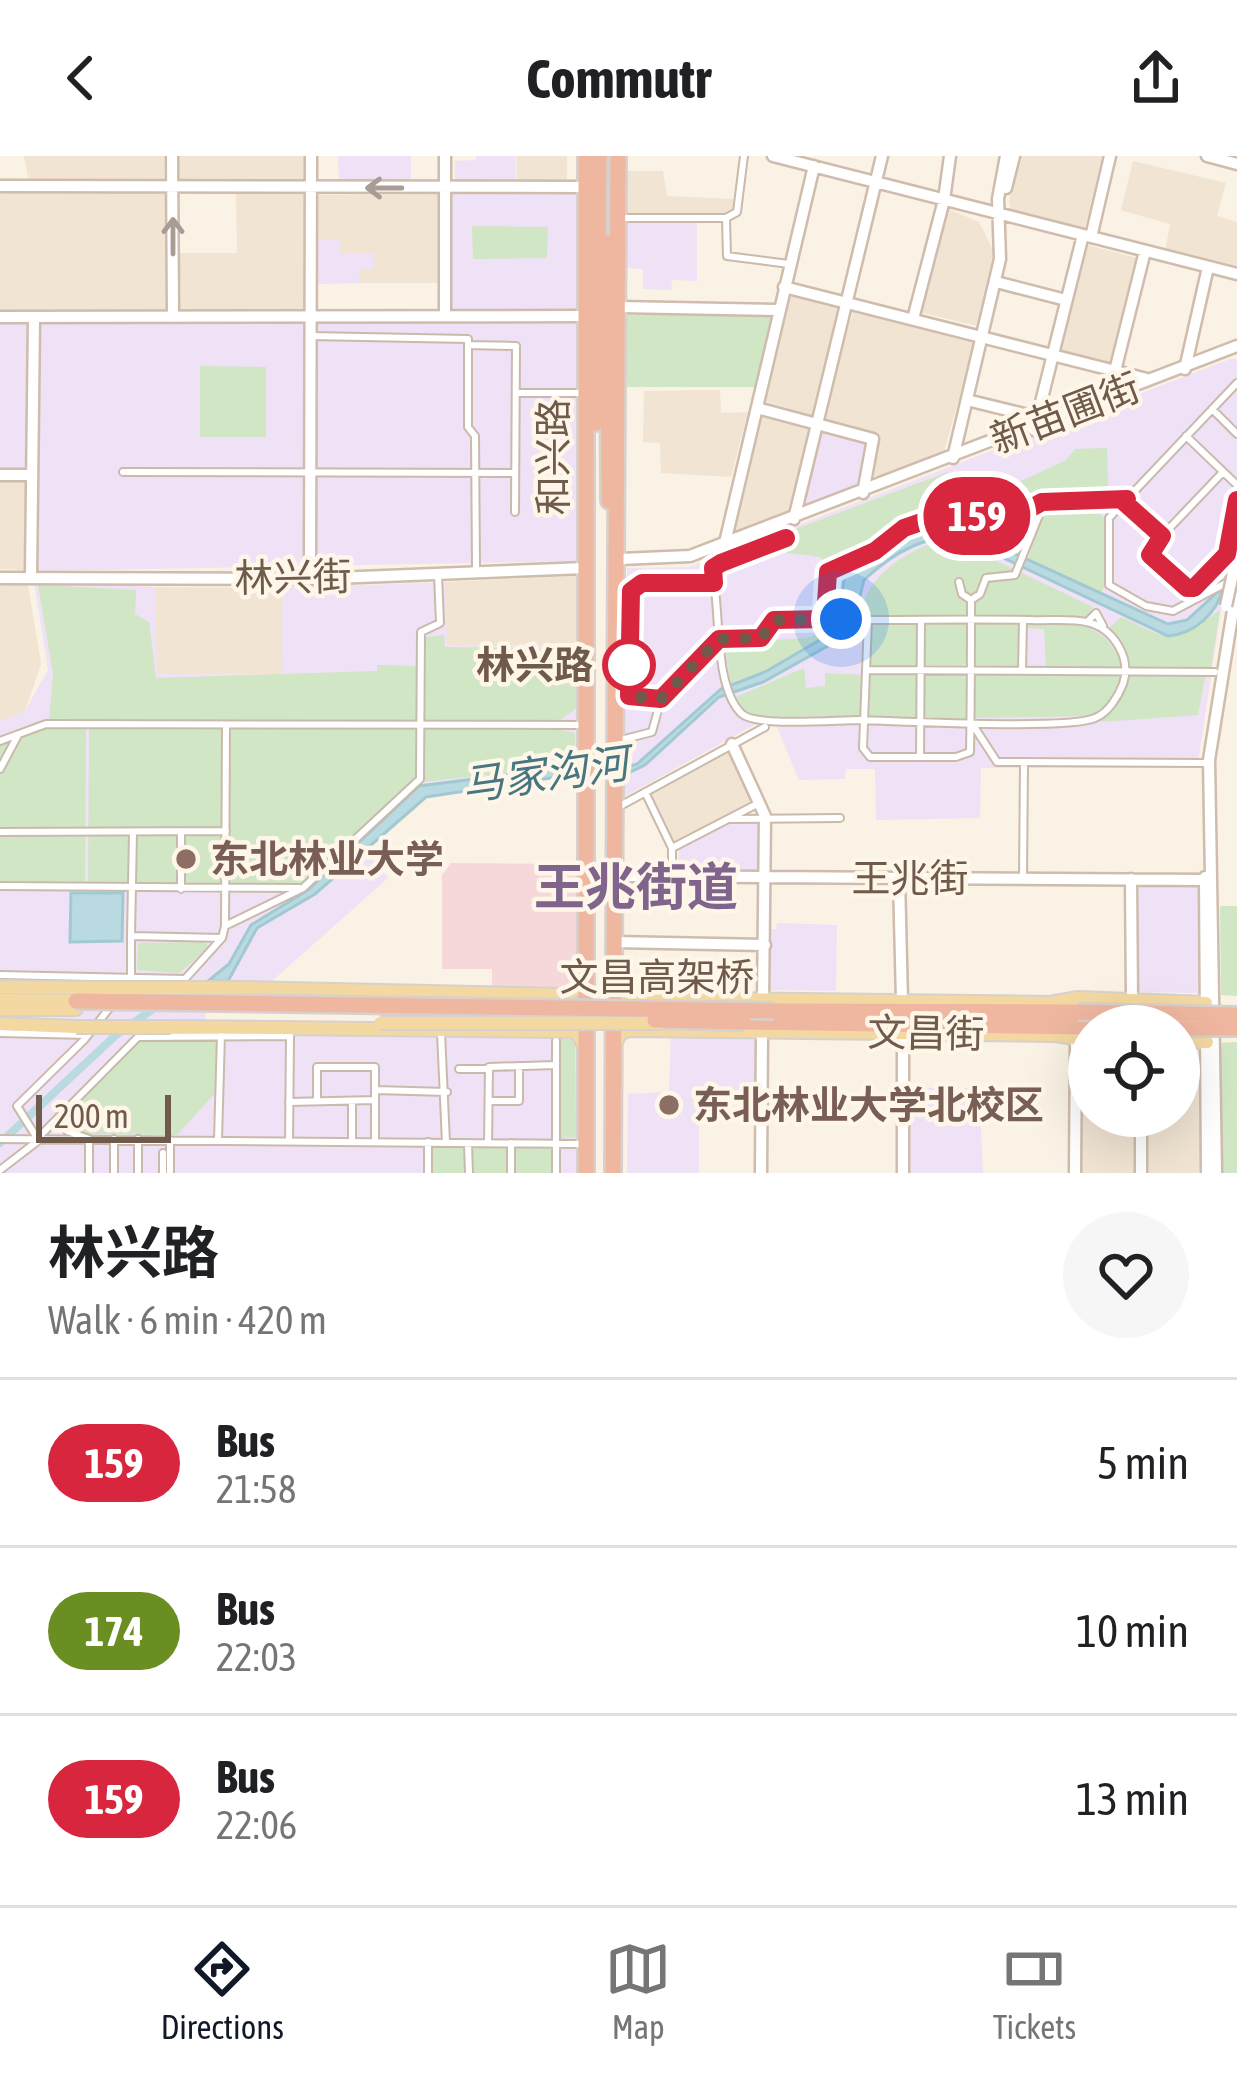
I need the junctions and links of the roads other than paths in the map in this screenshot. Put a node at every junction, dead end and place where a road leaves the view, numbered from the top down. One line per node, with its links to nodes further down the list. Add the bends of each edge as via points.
1 (172, 156): 20 (street)
2 (310, 156): 21 (street)
3 (445, 156): 22 (street)
4 (586, 156): 23 (highway, 和兴路)
5 (599, 156): 29 (highway, 和兴路)
6 (609, 156): 48 (highway, 和兴路)
7 (618, 156): 26 (highway, 和兴路)
8 (744, 156): 27 (street, via 737,212)
9 (773, 156): 15 (street)
10 (882, 156): 18 (street)
11 (950, 156): 24 (street)
12 (1010, 156): 25 (street)
13 (1110, 156): 28 (street)
14 (1207, 156): 16 (street)
15 (792, 158): 17 (street)
16 (1234, 159)
17 (814, 166): 18 (street); 31 (street)
18 (876, 182): 24 (street); 38 (street)
19 (0, 186): 20 (street)
20 (172, 187): 21 (street); 41 (street, one-way to 20)
21 (310, 188): 22 (street, one-way to 21); 42 (street)
22 (445, 188): 23 (street); 43 (street)
23 (586, 188): 36 (highway, 和兴路)
24 (944, 200): 25 (street); 47 (street)
25 (1002, 214): 28 (street); 34 (street); 50 (street)
26 (619, 218): 27 (street); 39 (highway, 和兴路)
27 (726, 218): 31 (street, via 727,256)
28 (1087, 236): 30 (street); 37 (street)
29 (598, 241): 36 (highway); 65 (highway, 和兴路)
30 (1144, 251): 32 (street); 55 (street)
31 (789, 264): 35 (street)
32 (1208, 267): 33 (street); 54 (street)
33 (1237, 274)
34 (1000, 283): 37 (street); 50 (street)
35 (784, 286): 38 (street); 40 (street)
36 (586, 290): 44 (highway, 和兴路)
37 (1066, 300): 53 (street)
38 (849, 303): 47 (street); 66 (street)
39 (619, 308): 40 (street); 59 (highway, 和兴路)
40 (778, 310): 63 (street)
41 (173, 316): 42 (street); 46 (street)
42 (310, 316): 43 (street); 49 (street)
43 (445, 316): 44 (street)
44 (585, 316): 58 (highway, 和兴路)
45 (0, 317): 46 (street)
46 (34, 317): 78 (street)
47 (913, 320): 50 (street)
48 (608, 330): 59 (highway); 130 (highway, 和兴路)
49 (310, 336): 51 (street, via 468,338); 73 (street)
50 (984, 338): 53 (street); 62 (street); 71 (street)
51 (468, 345): 60 (street, via 516,346); 74 (street)
52 (1237, 349): 54 (street, 新苗圃街)
53 (1052, 355): 55 (street); 67 (street)
54 (1185, 368): 56 (street, 新苗圃街)
55 (1116, 371): 56 (street); 61 (street)
56 (1153, 380): 61 (street, 新苗圃街)
57 (1237, 383): 64 (street)
58 (585, 384): 60 (street); 65 (highway); 94 (highway, 和兴路)
59 (620, 388): 93 (highway, 和兴路)
60 (516, 393): 75 (street)
61 (1107, 399): 67 (street, 新苗圃街)
62 (971, 401): 67 (street); 70 (street, via 963,437)
63 (757, 408): 66 (street); 91 (street)
64 (1212, 409): 68 (street); 69 (street)
65 (596, 418): 90 (highway, 和兴路)
66 (816, 424): 80 (street, via 873,439); 86 (street)
67 (1035, 424): 70 (street, 新苗圃街); 71 (street, 新苗圃街)
68 (1237, 434)
69 (1186, 436): 76 (street); 82 (street)
70 (973, 448): 71 (street, 新苗圃街)
71 (952, 459): 80 (street, 新苗圃街)
72 (122, 472): 73 (street)
73 (310, 472): 74 (street); 96 (street)
74 (476, 472): 75 (street); 95 (street)
75 (515, 472): 85 (street)
76 (1223, 472): 79 (street); 88 (street)
77 (0, 475): 78 (street)
78 (32, 475): 97 (street)
79 (1237, 485)
80 (863, 492): 86 (street, 新苗圃街)
81 (1237, 500): 88 (street, via 1227,554 1194,588 1150,555)
82 (1126, 501): 84 (street); 87 (street); 88 (street)
83 (1044, 502): 84 (street); 103 (street, via 1019,570 986,578); 105 (street, via 1020,514 904,528 828,572)
84 (1093, 503): 87 (street)
85 (515, 512)
86 (794, 518): 91 (street, 新苗圃街)
87 (1109, 518): 100 (street, via 1109,585 1146,606 1178,610)
88 (1162, 536)
89 (786, 538): 102 (street, via 713,568)
90 (596, 543): 94 (highway); 111 (highway, 和兴路)
91 (725, 545): 93 (street, 新苗圃街, via 690,560)
92 (1237, 547): 100 (street)
93 (620, 561): 130 (highway, 和兴路)
94 (586, 566): 95 (street, 林兴街); 98 (street, 林兴街); 119 (highway, 和兴路)
95 (476, 567): 96 (street, 林兴街)
96 (310, 573): 97 (street, 林兴街)
97 (32, 574): 99 (street, 林兴街)
98 (438, 574): 99 (street, 林兴街); 123 (street, via 440,623 421,632)
99 (0, 576)
100 (1235, 580): 104 (street, bridge)
101 (959, 582): 103 (street)
102 (714, 583): 110 (street); 118 (street, via 642,583 631,591 629,696)
103 (971, 600): 107 (street)
104 (1230, 605): 117 (street); 179 (street, via 1209,760)
105 (825, 619): 106 (street); 110 (street, via 774,620 761,638)
106 (841, 619)
107 (971, 619): 108 (street); 109 (street); 114 (street)
108 (921, 620): 112 (street, via 868,620); 113 (street)
109 (1022, 620): 115 (street); 116 (street, via 1087,622 1096,613)
110 (719, 639): 118 (street); 120 (street, via 733,699 755,721)
111 (595, 663): 119 (highway); 130 (highway, 和兴路)
112 (867, 670): 113 (street); 120 (street)
113 (920, 670): 114 (street); 121 (street)
114 (971, 670): 115 (street); 122 (street)
115 (1022, 670): 116 (street)
116 (1126, 670): 117 (street); 122 (street, via 1114,700 1089,721)
117 (1215, 672): 133 (street)
118 (661, 699): 130 (street, via 652,732)
119 (585, 702): 124 (highway, 和兴路)
120 (867, 720): 121 (street); 131 (street, via 863,748 870,757)
121 (920, 721): 122 (street); 131 (street)
122 (970, 722): 131 (street, via 967,754); 132 (street, via 997,762)
123 (418, 723): 124 (street); 125 (street); 156 (street, via 420,779)
124 (585, 725): 130 (highway, 和兴路)
125 (226, 726): 127 (street, via 46,724); 144 (street)
126 (764, 727): 129 (street)
127 (19, 734): 128 (street); 134 (street)
128 (0, 741)
129 (732, 745): 136 (street); 137 (street)
130 (604, 754): 135 (highway); 135 (highway)
131 (920, 757)
132 (1024, 763): 133 (street); 152 (street)
133 (1203, 763): 154 (street)
134 (0, 769)
135 (601, 787): 138 (highway); 147 (highway); 160 (highway); 249 (highway)
136 (645, 792): 138 (street); 146 (street)
137 (760, 803): 139 (street); 141 (street)
138 (616, 807): 148 (highway)
139 (765, 816): 140 (street); 141 (street); 150 (street)
140 (840, 818)
141 (731, 819): 146 (street)
142 (133, 831): 143 (street); 145 (street); 157 (street)
143 (181, 831): 144 (street); 158 (street)
144 (226, 831): 159 (street)
145 (0, 832)
146 (672, 848): 149 (street)
147 (586, 876): 160 (highway); 170 (highway)
148 (616, 876): 149 (street, 王兆街); 164 (highway)
149 (672, 876): 150 (street, 王兆街)
150 (765, 877): 151 (street, 王兆街); 165 (street)
151 (899, 878): 152 (street, 王兆街); 177 (street)
152 (1023, 878): 153 (street, 王兆街)
153 (1131, 879): 154 (street, 王兆街); 175 (street)
154 (1205, 880): 179 (street)
155 (0, 886): 157 (street)
156 (302, 888): 159 (street); 161 (street)
157 (132, 889): 158 (street); 162 (street)
158 (181, 889): 159 (street)
159 (226, 890): 161 (street)
160 (594, 896): 166 (highway)
161 (225, 926): 163 (street)
162 (131, 936): 163 (street); 168 (street)
163 (222, 938): 168 (street, via 185,979)
164 (615, 942): 165 (street); 169 (highway)
165 (764, 945): 180 (street)
166 (594, 953): 206 (highway); 248 (highway)
167 (0, 974): 168 (street)
168 (135, 976): 183 (street, via 97,1018); 203 (street, bridge)
169 (615, 976): 174 (main road, via 626,995); 207 (highway)
170 (584, 983): 172 (main road, via 572,994); 206 (highway)
171 (385, 990): 172 (main road); 183 (main road, bridge, via 241,988); 185 (main road, bridge, via 369,1005 380,1023 576,1026)
172 (548, 994): 202 (main road, via 564,1014)
173 (0, 997): 183 (main road); 183 (main road); 183 (main road)
174 (650, 998): 180 (main road); 195 (main road, via 638,1017)
175 (1132, 1000): 178 (main road); 181 (main road)
176 (847, 1001): 177 (main road); 180 (main road); 187 (main road)
177 (902, 1001): 184 (main road, via 1054,1003)
178 (1157, 1001): 179 (main road); 182 (main road)
179 (1211, 1002): 205 (street)
180 (769, 1005): 185 (highway, 文昌高架桥, bridge); 187 (highway, 文昌高架桥)
181 (1121, 1005)
182 (1162, 1005)
183 (79, 1012): 185 (highway, 文昌高架桥, bridge); 193 (main road); 197 (main road, bridge, via 171,1027); 221 (street, via 17,1106)
184 (1068, 1014)
185 (689, 1016): 187 (highway, 文昌高架桥, bridge); 190 (main road, bridge, via 575,1003 248,1004 253,1020)
186 (1237, 1016): 188 (highway, 文昌高架桥, bridge)
187 (812, 1017): 189 (highway, 文昌高架桥); 199 (main road)
188 (1200, 1018)
189 (1068, 1024)
190 (334, 1028): 194 (main road); 197 (main road)
191 (1200, 1028): 192 (highway, bridge)
192 (1237, 1028)
193 (0, 1029)
194 (441, 1030): 202 (main road); 212 (street)
195 (651, 1030): 198 (main road, 文昌街); 207 (main road, via 622,1032)
196 (1068, 1030): 200 (main road, 文昌街)
197 (290, 1032): 201 (street); 217 (street)
198 (762, 1032): 199 (main road, 文昌街); 250 (street)
199 (846, 1032): 200 (main road, 文昌街)
200 (903, 1033): 251 (street)
201 (221, 1034): 203 (street); 227 (street)
202 (553, 1036): 206 (main road, via 577,1033); 208 (street)
203 (138, 1037): 218 (street)
204 (1200, 1042): 205 (main road)
205 (1210, 1042): 254 (street)
206 (586, 1046): 237 (highway)
207 (613, 1049): 249 (highway)
208 (556, 1065): 209 (street); 236 (street)
209 (519, 1066): 211 (street); 216 (street, via 519,1101)
210 (459, 1069): 211 (street)
211 (489, 1069): 216 (street)
212 (447, 1092): 213 (street); 232 (street)
213 (375, 1095): 214 (street, via 375,1067 317,1067); 215 (street); 230 (street)
214 (317, 1101): 215 (street); 217 (street)
215 (352, 1101): 229 (street)
216 (489, 1101): 234 (street)
217 (289, 1102): 228 (street)
218 (63, 1115): 221 (street); 223 (street, via 68,1131)
219 (1076, 1137): 252 (street)
220 (1141, 1137): 253 (street)
221 (40, 1138): 222 (street); 223 (street); 239 (street)
222 (0, 1139)
223 (89, 1139): 224 (street); 240 (street)
224 (114, 1139): 225 (street); 241 (street)
225 (137, 1139): 226 (street); 242 (street)
226 (170, 1140): 227 (street); 243 (street)
227 (218, 1140): 228 (street)
228 (289, 1141): 229 (street)
229 (352, 1142): 230 (street)
230 (375, 1142): 231 (street)
231 (428, 1142): 232 (street); 244 (street)
232 (446, 1143): 233 (street)
233 (468, 1143): 234 (street); 245 (street)
234 (488, 1143): 235 (street)
235 (511, 1143): 236 (street); 246 (street)
236 (556, 1144): 237 (street); 247 (street)
237 (586, 1144): 248 (highway)
238 (163, 1153): 243 (street)
239 (0, 1170)
240 (89, 1173)
241 (114, 1173)
242 (138, 1173)
243 (166, 1173)
244 (428, 1173)
245 (469, 1173)
246 (511, 1173)
247 (556, 1173)
248 (589, 1173)
249 (610, 1173)
250 (761, 1173)
251 (902, 1173)
252 (1075, 1173)
253 (1141, 1173)
254 (1212, 1173)

